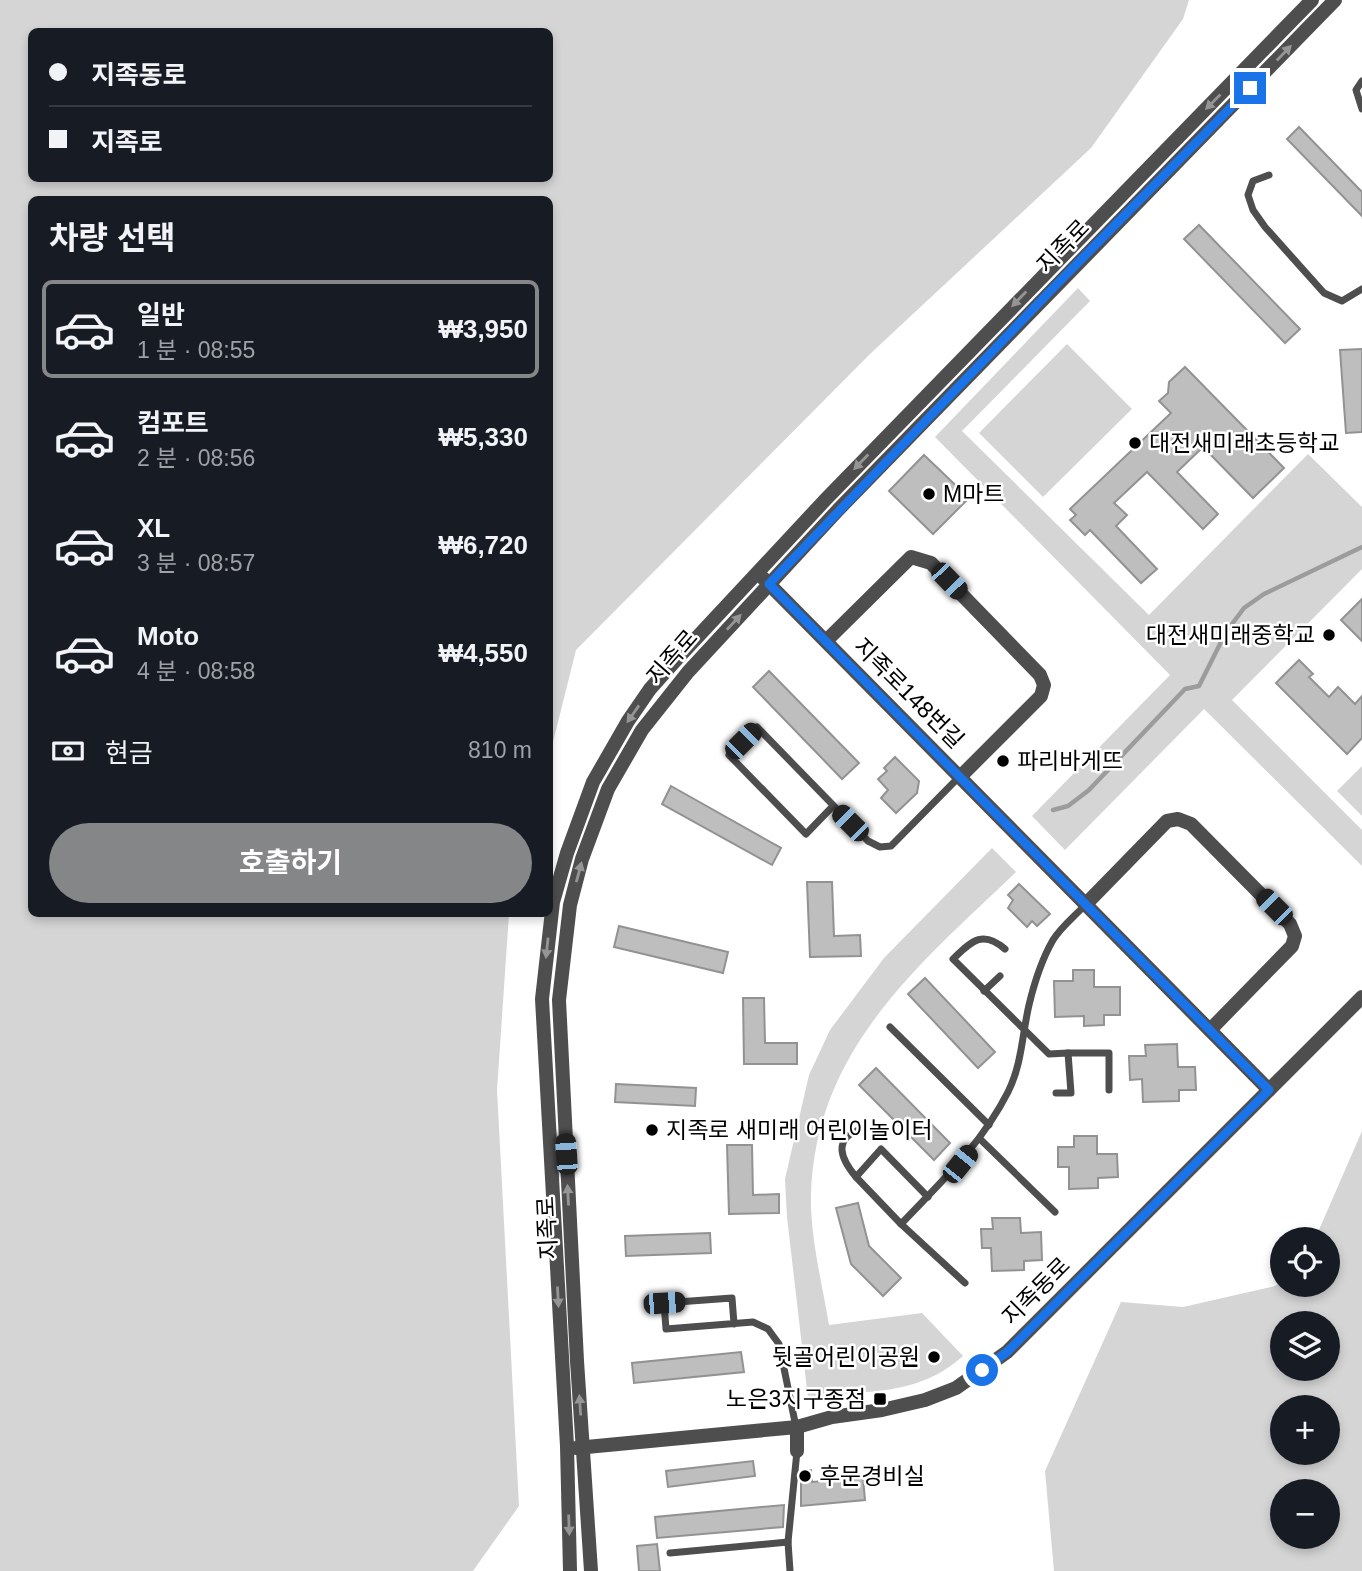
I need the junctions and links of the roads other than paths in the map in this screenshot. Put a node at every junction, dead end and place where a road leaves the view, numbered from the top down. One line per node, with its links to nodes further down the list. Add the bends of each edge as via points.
1 (1312, 0): 7 (street, 지족로, one-way to 7)
2 (1335, 0): 8 (street, 지족로, one-way to 2)
3 (1362, 81): 4 (lane, via 1356,90)
4 (1362, 109)
5 (1269, 174): 6 (lane, via 1253,181 1248,195 1265,227 1324,293 1342,301)
6 (1362, 289)
7 (758, 572): 8 (street, 지족로148번길); 13 (street, 지족로, one-way to 13, via 675,660 628,721 593,782 566,853)
8 (769, 584): 9 (street, 지족로148번길); 36 (street, 지족로, one-way to 8, via 559,1000 570,905 608,789 642,730 688,671)
9 (826, 641): 10 (street, 지족로148번길); 10 (street, 지족로148번길, via 911,557 931,563 1040,675 1044,685 1041,696)
10 (960, 777): 11 (lane, via 891,846 868,841); 12 (street, 지족로148번길)
11 (833, 806): 11 (lane, via 757,727 729,755 806,834)
12 (1086, 904): 20 (street, 지족로148번길); 20 (street, via 1167,821 1178,819 1191,824 1290,924 1295,936 1292,946); 21 (lane, via 1054,939 1029,1004)
13 (553, 910)
14 (552, 917): 37 (street, 지족로, one-way to 37, via 542,999)
15 (1005, 950): 17 (lane, via 995,940 985,939 971,942 953,960)
16 (1000, 975): 17 (lane)
17 (984, 991): 21 (lane)
18 (1362, 997): 24 (street, 지족동로)
19 (890, 1027): 26 (lane)
20 (1210, 1030): 24 (street, 지족로148번길)
21 (1025, 1033): 22 (lane, via 1049,1054); 26 (lane, via 1020,1062)
22 (1068, 1053): 23 (lane, via 1109,1053); 25 (lane, via 1071,1093)
23 (1109, 1090)
24 (1269, 1090): 35 (street, 지족동로, via 999,1358 956,1388 925,1400)
25 (1056, 1093)
26 (989, 1125): 28 (lane)
27 (861, 1129): 29 (lane, via 850,1133 841,1153)
28 (980, 1139): 30 (lane); 31 (lane)
29 (856, 1177): 30 (lane, via 881,1149); 32 (lane)
30 (928, 1196): 32 (lane)
31 (1055, 1212)
32 (901, 1224): 33 (lane)
33 (965, 1283)
34 (734, 1324): 34 (lane, via 666,1329 664,1303 732,1298); 35 (lane, via 753,1322 768,1329 779,1343)
35 (797, 1427): 36 (street, 지족동로); 38 (street)
36 (583, 1448): 37 (street, 지족동로); 42 (street, 지족로)
37 (567, 1449): 41 (street, 지족로, one-way to 41)
38 (797, 1451): 39 (lane)
39 (788, 1542): 40 (lane); 43 (lane)
40 (670, 1553)
41 (570, 1571)
42 (591, 1571)
43 (790, 1571)

